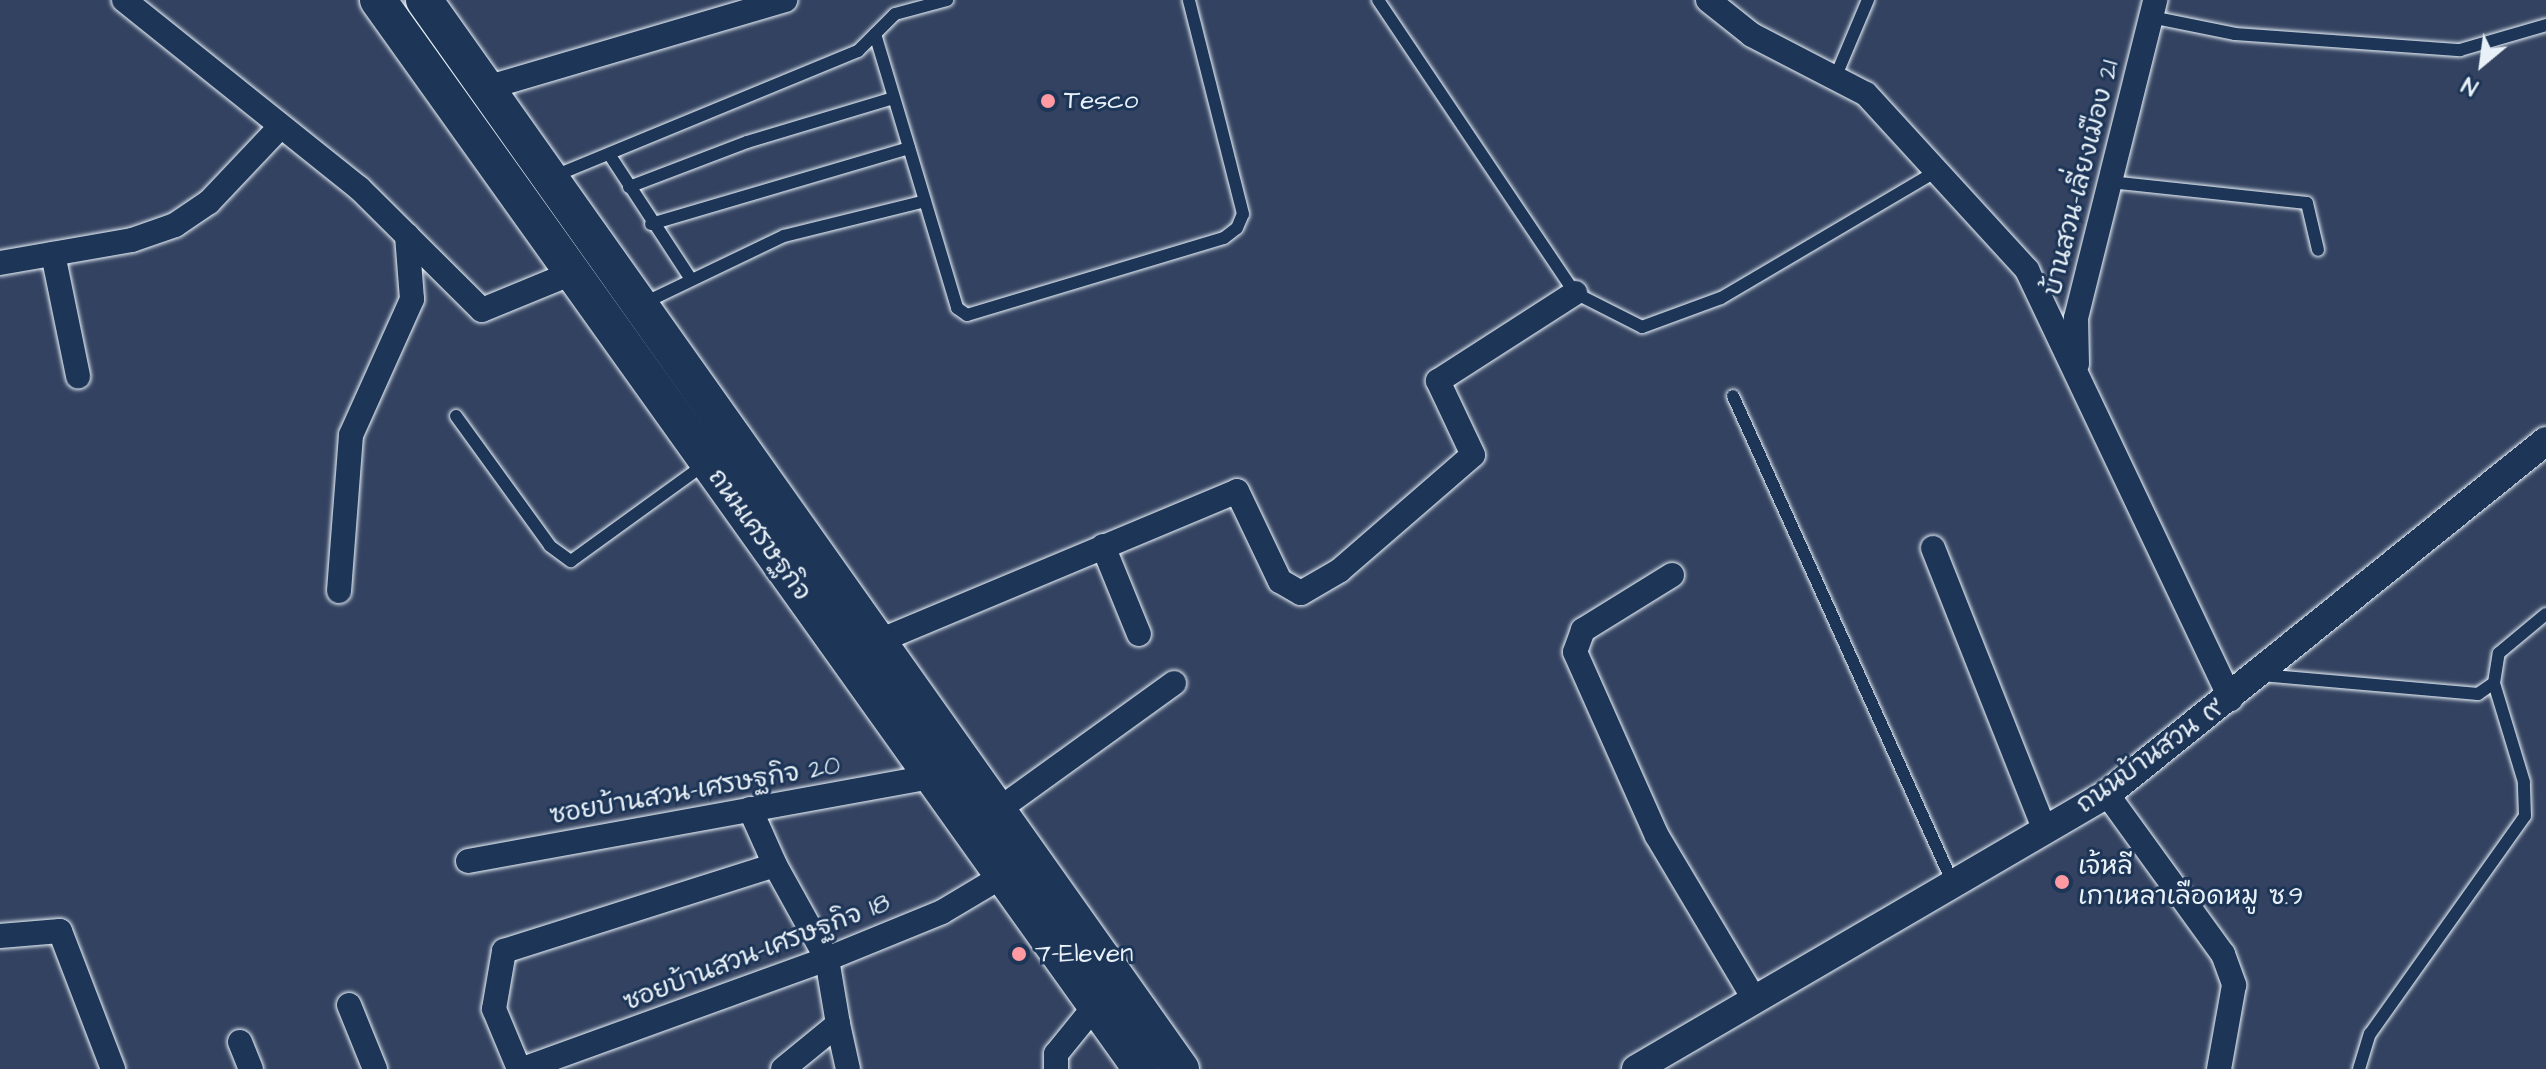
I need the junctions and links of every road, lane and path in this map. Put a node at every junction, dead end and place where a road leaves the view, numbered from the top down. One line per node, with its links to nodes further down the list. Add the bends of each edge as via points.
1 (124, 0): 16 (street)
2 (378, 0): 29 (main road, ถนนเศรษฐกิจ)
3 (424, 0): 14 (main road, ถนนเศรษฐกิจ)
4 (785, 0): 14 (street)
5 (947, 0): 12 (lane, via 895,14)
6 (1189, 0): 23 (lane, via 1243,214 1224,238 967,315 957,308)
7 (1378, 0): 31 (lane)
8 (1708, 0): 13 (street, via 1752,35)
9 (1868, 0): 13 (lane)
10 (2153, 8): 11 (lane, via 2235,34 2460,50); 21 (street, บ้านสวน-เลี่ยงเมือง 21)
11 (2546, 25)
12 (875, 34): 15 (lane); 18 (lane, via 858,51)
13 (1835, 78): 19 (street, via 1866,94)
14 (486, 88): 20 (main road, ถนนเศรษฐกิจ)
15 (894, 98): 17 (lane); 22 (lane, via 747,142)
16 (279, 128): 25 (street); 27 (street, via 209,202 175,225)
17 (909, 148): 23 (lane); 24 (lane)
18 (609, 154): 20 (lane); 22 (lane)
19 (1938, 170): 31 (lane, via 1721,298 1642,327); 33 (street, via 2027,270)
20 (550, 179): 32 (main road, ถนนเศรษฐกิจ)
21 (2110, 182): 26 (lane, via 2307,203); 33 (street, บ้านสวน-เลี่ยงเมือง 21, via 2076,318)
22 (629, 187): 24 (lane)
23 (925, 201): 30 (lane, via 784,236)
24 (651, 224): 30 (lane)
25 (407, 235): 29 (street, via 482,310); 43 (street, via 412,299 351,435)
26 (2318, 250)
27 (53, 254): 28 (street); 34 (street)
28 (0, 263)
29 (572, 273): 39 (main road, ถนนเศรษฐกิจ)
30 (690, 278): 32 (lane)
31 (1575, 293): 40 (street, via 1438,381 1473,455 1339,571 1301,593 1280,581 1237,491)
32 (640, 305): 37 (main road, ถนนเศรษฐกิจ)
33 (2077, 370): 50 (street)
34 (78, 376)
35 (1733, 396): 59 (lane)
36 (456, 416): 39 (lane, via 550,546 571,561)
37 (737, 441): 39 (main road); 46 (main road, ถนนเศรษฐกิจ)
38 (2546, 441): 47 (street, ถนนบ้านสวน ๙)
39 (708, 462): 51 (main road, ถนนเศรษฐกิจ)
40 (1103, 546): 45 (street); 46 (street)
41 (1933, 548): 55 (street)
42 (1672, 575): 62 (street, via 1583,630 1575,652 1657,836)
43 (339, 591)
44 (2546, 614): 49 (lane, via 2499,653)
45 (1139, 634)
46 (879, 641): 54 (main road, ถนนเศรษฐกิจ)
47 (2260, 675): 49 (lane, via 2478,694); 50 (street, ถนนบ้านสวน ๙)
48 (1174, 683): 54 (street)
49 (2494, 683): 78 (lane, via 2524,782 2525,816 2370,1034)
50 (2231, 699): 52 (street, ถนนบ้านสวน ๙)
51 (932, 777): 53 (street, ซอยบ้านสวน-เศรษฐกิจ 20); 58 (main road, ถนนเศรษฐกิจ)
52 (2107, 794): 55 (street, ถนนบ้านสวน ๙); 77 (street, via 2223,954 2234,985)
53 (750, 809): 56 (street, ซอยบ้านสวน-เศรษฐกิจ 20); 57 (street)
54 (998, 810): 75 (main road, ถนนเศรษฐกิจ)
55 (2044, 828): 59 (street, ถนนบ้านสวน ๙)
56 (468, 861)
57 (775, 865): 61 (street); 70 (street, via 504,951 494,1009)
58 (1004, 875): 61 (street, ซอยบ้านสวน-เศรษฐกิจ 18, via 942,912); 64 (main road, ถนนเศรษฐกิจ)
59 (1952, 881): 62 (street, ถนนบ้านสวน ๙)
60 (0, 936): 67 (street, via 60,931)
61 (827, 959): 65 (street); 70 (street, ซอยบ้านสวน-เศรษฐกิจ 18)
62 (1753, 997): 76 (street, ถนนบ้านสวน ๙)
63 (349, 1005): 69 (street)
64 (1095, 1006): 73 (street, via 1056,1054); 74 (main road, ถนนเศรษฐกิจ)
65 (838, 1024): 71 (street); 72 (street)
66 (240, 1042): 68 (street)
67 (113, 1069)
68 (251, 1069)
69 (375, 1069)
70 (521, 1069)
71 (783, 1069)
72 (848, 1069)
73 (1056, 1069)
74 (1141, 1069)
75 (1181, 1069)
76 (1636, 1069)
77 (2219, 1069)
78 (2359, 1069)

